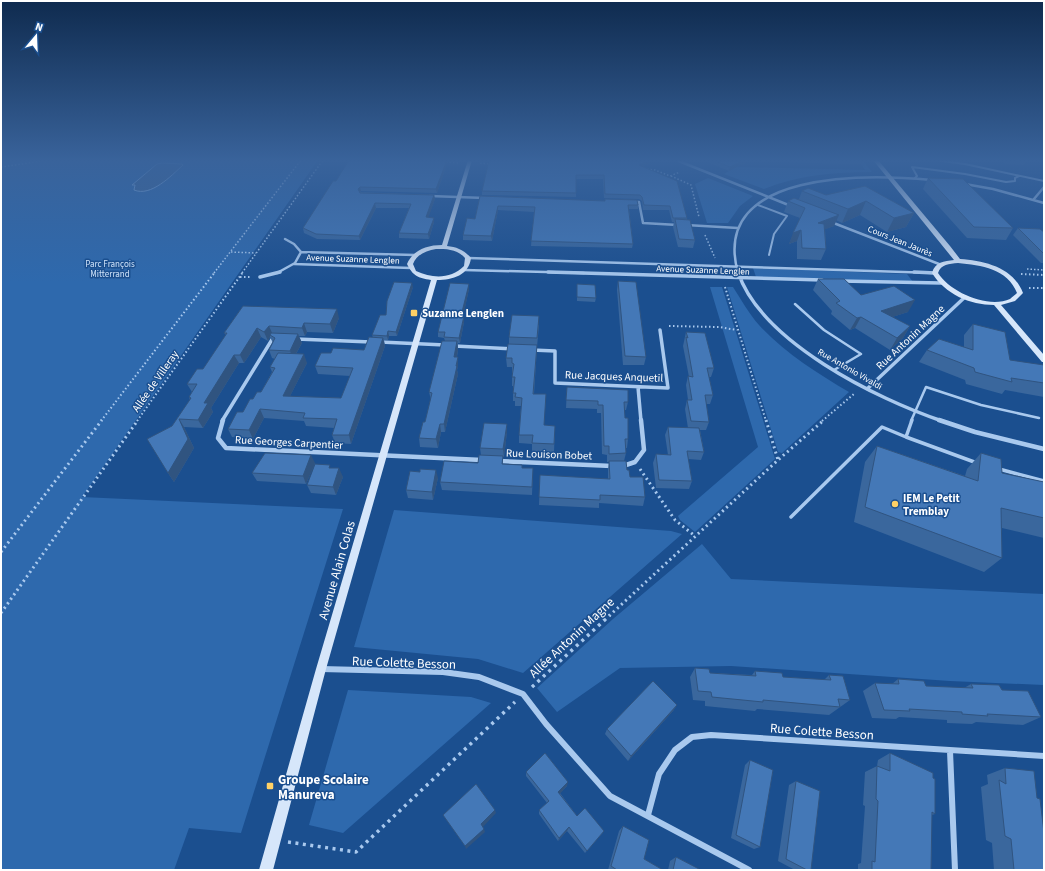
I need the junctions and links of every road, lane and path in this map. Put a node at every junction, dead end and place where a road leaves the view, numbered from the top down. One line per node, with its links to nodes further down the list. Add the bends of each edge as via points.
1 (270, 201): 16 (path)
2 (294, 201): 18 (path, Allée de Villeray)
3 (458, 201): 15 (street)
4 (695, 201): 12 (path)
5 (763, 201): 9 (street, Rue Antonio Vivaldi)
6 (778, 201): 10 (street)
7 (909, 201): 22 (street)
8 (631, 202): 12 (street, via 639,202 643,223)
9 (758, 204): 13 (street, Rue Antonio Vivaldi); 20 (lane, via 788,216 774,231)
10 (798, 209)
11 (827, 220): 24 (street, Cours Jean Jaurès)
12 (701, 226): 13 (street); 25 (path)
13 (738, 228): 26 (street, Rue Antonio Vivaldi, via 734,239)
14 (285, 239): 17 (street, Avenue Suzanne Lenglen, via 295,244)
15 (444, 247): 19 (street, via 428,249); 21 (street, via 459,250)
16 (230, 252): 18 (path); 69 (path)
17 (301, 252): 19 (street, Avenue Suzanne Lenglen); 23 (street, Avenue Suzanne Lenglen)
18 (256, 253): 70 (path, Allée de Villeray)
19 (415, 255): 27 (street, via 410,264)
20 (769, 255)
21 (468, 258): 25 (street, Avenue Suzanne Lenglen); 29 (street, via 469,262)
22 (958, 261): 24 (street); 32 (street, via 982,264)
23 (294, 264): 27 (street, Avenue Suzanne Lenglen); 34 (street, Avenue Suzanne Lenglen, via 279,273)
24 (939, 264): 31 (street)
25 (719, 266): 26 (street, Avenue Suzanne Lenglen)
26 (735, 266): 31 (street, Avenue Suzanne Lenglen); 37 (street, Rue Antonio Vivaldi)
27 (411, 268): 36 (street, via 420,275)
28 (1027, 269): 30 (path)
29 (464, 270): 35 (street, Avenue Suzanne Lenglen); 36 (street, via 452,276)
30 (1044, 270)
31 (935, 272): 40 (street)
32 (1004, 274): 33 (path); 42 (street, via 1019,286 1020,293 1008,302)
33 (1044, 275)
34 (260, 277)
35 (722, 277): 37 (street, Avenue Suzanne Lenglen); 45 (path)
36 (435, 278): 48 (street, Avenue Alain Colas)
37 (739, 278): 38 (street, Avenue Suzanne Lenglen); 52 (street, Rue Antonio Vivaldi, via 763,314 805,351)
38 (825, 280)
39 (833, 280): 40 (street)
40 (941, 283): 41 (street)
41 (965, 297): 42 (street); 54 (street, Rue Antonin Magne)
42 (996, 303): 51 (street)
43 (795, 304): 52 (lane, via 824,330 861,354)
44 (660, 330): 45 (path, via 667,326); 53 (street, Rue Jacques Anquetil, via 668,388)
45 (737, 330): 61 (path)
46 (281, 338): 59 (street, Rue Georges Carpentier, via 273,338 221,423 218,438 226,448)
47 (288, 338): 48 (street)
48 (416, 344): 49 (street); 59 (street, Avenue Alain Colas)
49 (516, 349)
50 (524, 350): 53 (street, Rue Jacques Anquetil, via 555,351 555,383)
51 (1044, 360)
52 (834, 370): 54 (street, Rue Antonio Vivaldi)
53 (638, 387): 63 (street, via 644,450)
54 (867, 389): 55 (street, Rue Antonio Vivaldi); 61 (path, Allée Antonin Magne, via 854,393)
55 (915, 411): 56 (lane, via 926,387 980,405); 57 (lane); 58 (street, Rue Antonio Vivaldi, via 966,430)
56 (1039, 418)
57 (906, 437): 64 (lane); 67 (lane, via 882,427)
58 (1044, 450)
59 (382, 456): 60 (street); 71 (street, Avenue Alain Colas)
60 (486, 460)
61 (778, 460): 68 (path, Allée Antonin Magne)
62 (494, 461): 63 (street, Rue Louison Bobet, via 621,466)
63 (635, 462): 68 (path, via 676,520)
64 (978, 463)
65 (993, 467): 66 (lane)
66 (1044, 481)
67 (791, 517)
68 (695, 536): 72 (path, Allée Antonin Magne)
69 (1, 552)
70 (1, 613)
71 (321, 670): 72 (street, Rue Colette Besson, via 442,672 479,677); 76 (street, Avenue Alain Colas)
72 (523, 694): 75 (street, via 610,796); 76 (path, Allée Antonin Magne, via 356,852)
73 (950, 751): 74 (street, Rue Colette Besson); 75 (street, Rue Colette Besson, via 710,735 692,737 675,750 659,774); 79 (street)
74 (1044, 756)
75 (648, 815): 78 (street)
76 (274, 840): 77 (street, Avenue Alain Colas)
77 (266, 870)
78 (749, 870)
79 (955, 870)

